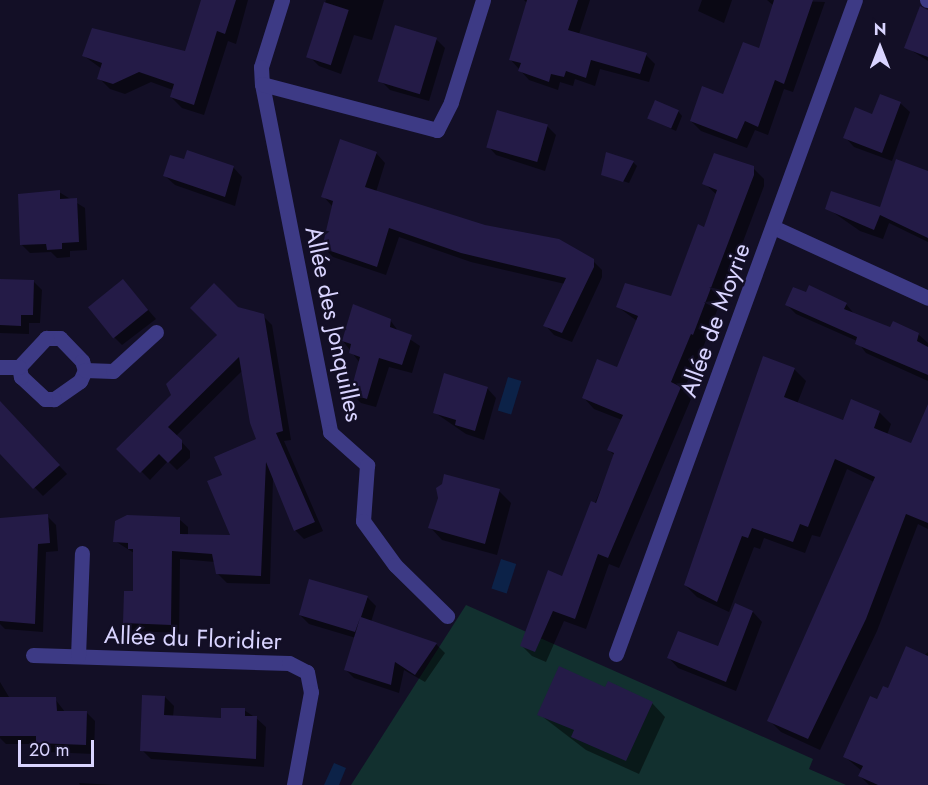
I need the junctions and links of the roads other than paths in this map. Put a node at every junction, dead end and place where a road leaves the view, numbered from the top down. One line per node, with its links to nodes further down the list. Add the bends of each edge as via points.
1 (282, 0): 4 (street, Allée des Jonquilles, via 261,67)
2 (483, 0): 4 (street, via 451,102 437,130)
3 (855, 0): 5 (street, Allée de Moyrie)
4 (262, 84): 12 (street, Allée des Jonquilles, via 330,432 367,465 363,521 395,565)
5 (773, 227): 6 (street); 13 (street, Allée de Moyrie)
6 (928, 298)
7 (156, 332): 10 (street, via 113,371)
8 (0, 367): 9 (street)
9 (19, 367): 10 (street, via 46,338 60,338 82,361); 10 (street, via 21,377 45,399 54,399 80,381)
10 (85, 370)
11 (82, 553): 15 (street)
12 (447, 616)
13 (616, 654)
14 (33, 655): 15 (street, Allée du Floridier)
15 (78, 656): 16 (street, Allée du Floridier, via 289,663 307,672 311,692)
16 (294, 785)

